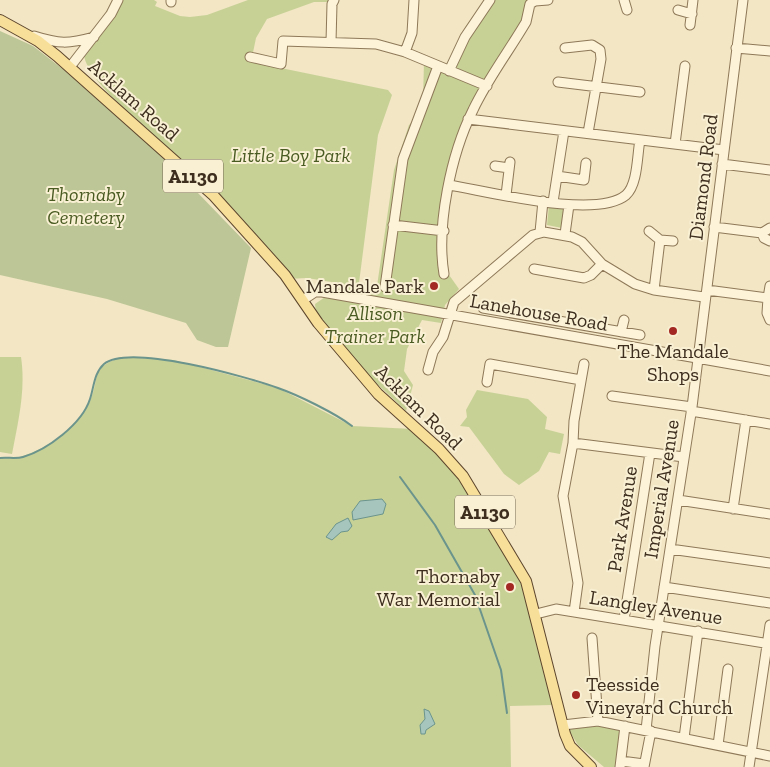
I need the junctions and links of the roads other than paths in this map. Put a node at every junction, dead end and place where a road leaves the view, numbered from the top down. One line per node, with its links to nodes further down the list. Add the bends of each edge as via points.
1 (118, 0): 15 (street)
2 (334, 0): 16 (street)
3 (414, 0): 20 (street, via 412,33)
4 (490, 0): 25 (street, via 465,37)
5 (548, 0): 27 (street, via 530,4 526,22)
6 (624, 0): 9 (street)
7 (693, 0): 11 (street)
8 (743, 0): 18 (street, Diamond Road)
9 (627, 10)
10 (678, 10): 11 (street)
11 (692, 14): 13 (street)
12 (0, 20): 14 (main road, A1130)
13 (690, 25)
14 (19, 31): 15 (street, via 65,44); 24 (main road, A1130, via 38,41)
15 (94, 37): 24 (street)
16 (331, 42): 20 (street, via 376,44); 21 (street, via 282,41 281,64)
17 (565, 48): 28 (street, via 592,45 600,50)
18 (736, 48): 19 (street); 35 (street, Diamond Road)
19 (770, 51)
20 (405, 52): 22 (street)
21 (250, 57)
22 (438, 66): 25 (street); 46 (street, via 406,148)
23 (685, 66): 34 (street)
24 (70, 67): 65 (main road, Acklam Road / A1130, via 213,195 285,275)
25 (449, 71): 27 (street)
26 (558, 82): 28 (street)
27 (487, 86): 30 (street)
28 (595, 87): 29 (street); 32 (street)
29 (640, 92)
30 (468, 119): 31 (street); 41 (street)
31 (564, 131): 32 (street); 40 (street)
32 (588, 133): 33 (street)
33 (640, 140): 34 (street); 45 (street, via 633,183 626,194 608,203)
34 (675, 144): 35 (street)
35 (724, 150): 37 (street, Diamond Road)
36 (586, 164): 40 (street, via 584,180)
37 (722, 164): 39 (street); 47 (street, Diamond Road)
38 (495, 166): 42 (street, via 510,165)
39 (770, 170)
40 (557, 176): 44 (street)
41 (449, 185): 42 (street); 49 (street)
42 (506, 195): 43 (street)
43 (544, 201): 44 (street); 51 (street)
44 (553, 202): 45 (street)
45 (569, 205): 52 (street)
46 (393, 224): 49 (street); 61 (street, via 389,277)
47 (714, 227): 53 (street); 63 (street, Diamond Road)
48 (770, 228): 53 (street)
49 (444, 231): 59 (street, via 438,262)
50 (649, 231): 54 (street)
51 (540, 232): 52 (street); 67 (street, via 462,293 452,305)
52 (565, 234): 57 (street, via 582,242)
53 (762, 234): 56 (street)
54 (660, 240): 55 (street); 62 (street)
55 (673, 241)
56 (770, 241)
57 (602, 264): 58 (street, via 584,278 551,276); 62 (street, via 635,284)
58 (534, 269)
59 (444, 274)
60 (770, 286): 64 (street)
61 (385, 287)
62 (654, 290): 63 (street)
63 (706, 294): 64 (street); 74 (street, Diamond Road)
64 (768, 298): 69 (street)
65 (302, 300): 67 (street, Lanehouse Road, via 315,292 322,292); 95 (main road, Acklam Road / A1130, via 378,394 439,449 463,476 526,581)
66 (482, 308): 70 (street, via 499,306)
67 (450, 314): 72 (street, Lanehouse Road); 76 (street)
68 (624, 320): 71 (street)
69 (770, 320)
70 (558, 321): 71 (street); 72 (street)
71 (621, 332): 73 (street)
72 (556, 333): 74 (street, Lanehouse Road)
73 (640, 335)
74 (698, 358): 77 (street, Lanehouse Road); 81 (street, Imperial Avenue)
75 (584, 364): 78 (street)
76 (428, 370)
77 (770, 371)
78 (581, 380): 79 (street, via 490,364); 84 (street)
79 (487, 382)
80 (612, 396): 81 (street)
81 (691, 409): 82 (street); 86 (street, Imperial Avenue)
82 (746, 420): 83 (street); 88 (street)
83 (770, 424)
84 (573, 443): 85 (street); 94 (street, via 563,496 578,583)
85 (650, 453): 86 (street); 96 (street, Park Avenue)
86 (684, 457): 87 (street, Imperial Avenue)
87 (678, 500): 88 (street); 90 (street, Imperial Avenue)
88 (733, 509): 89 (street)
89 (770, 514)
90 (670, 549): 91 (street); 92 (street, Imperial Avenue)
91 (770, 563)
92 (664, 587): 93 (street); 97 (street, Imperial Avenue)
93 (770, 603)
94 (574, 612): 95 (street, Langley Avenue, via 556,609); 96 (street, Langley Avenue)
95 (536, 614): 104 (main road, Acklam Road / A1130)
96 (624, 620): 97 (street, Langley Avenue)
97 (658, 625): 99 (street, Langley Avenue); 106 (street, Imperial Avenue)
98 (770, 628): 101 (street)
99 (698, 631): 101 (street, Langley Avenue); 107 (street)
100 (592, 638): 103 (street)
101 (769, 643): 109 (street)
102 (728, 669): 108 (street)
103 (598, 721): 104 (street); 105 (street)
104 (563, 725): 112 (main road, Acklam Road / A1130, via 570,746)
105 (625, 726): 106 (street); 111 (street)
106 (648, 731): 107 (street); 113 (street, Imperial Avenue)
107 (684, 738): 108 (street)
108 (718, 745): 109 (street)
109 (752, 752): 110 (street); 114 (street)
110 (770, 756)
111 (621, 764): 113 (street)
112 (589, 766)
113 (644, 766)
114 (748, 767)

